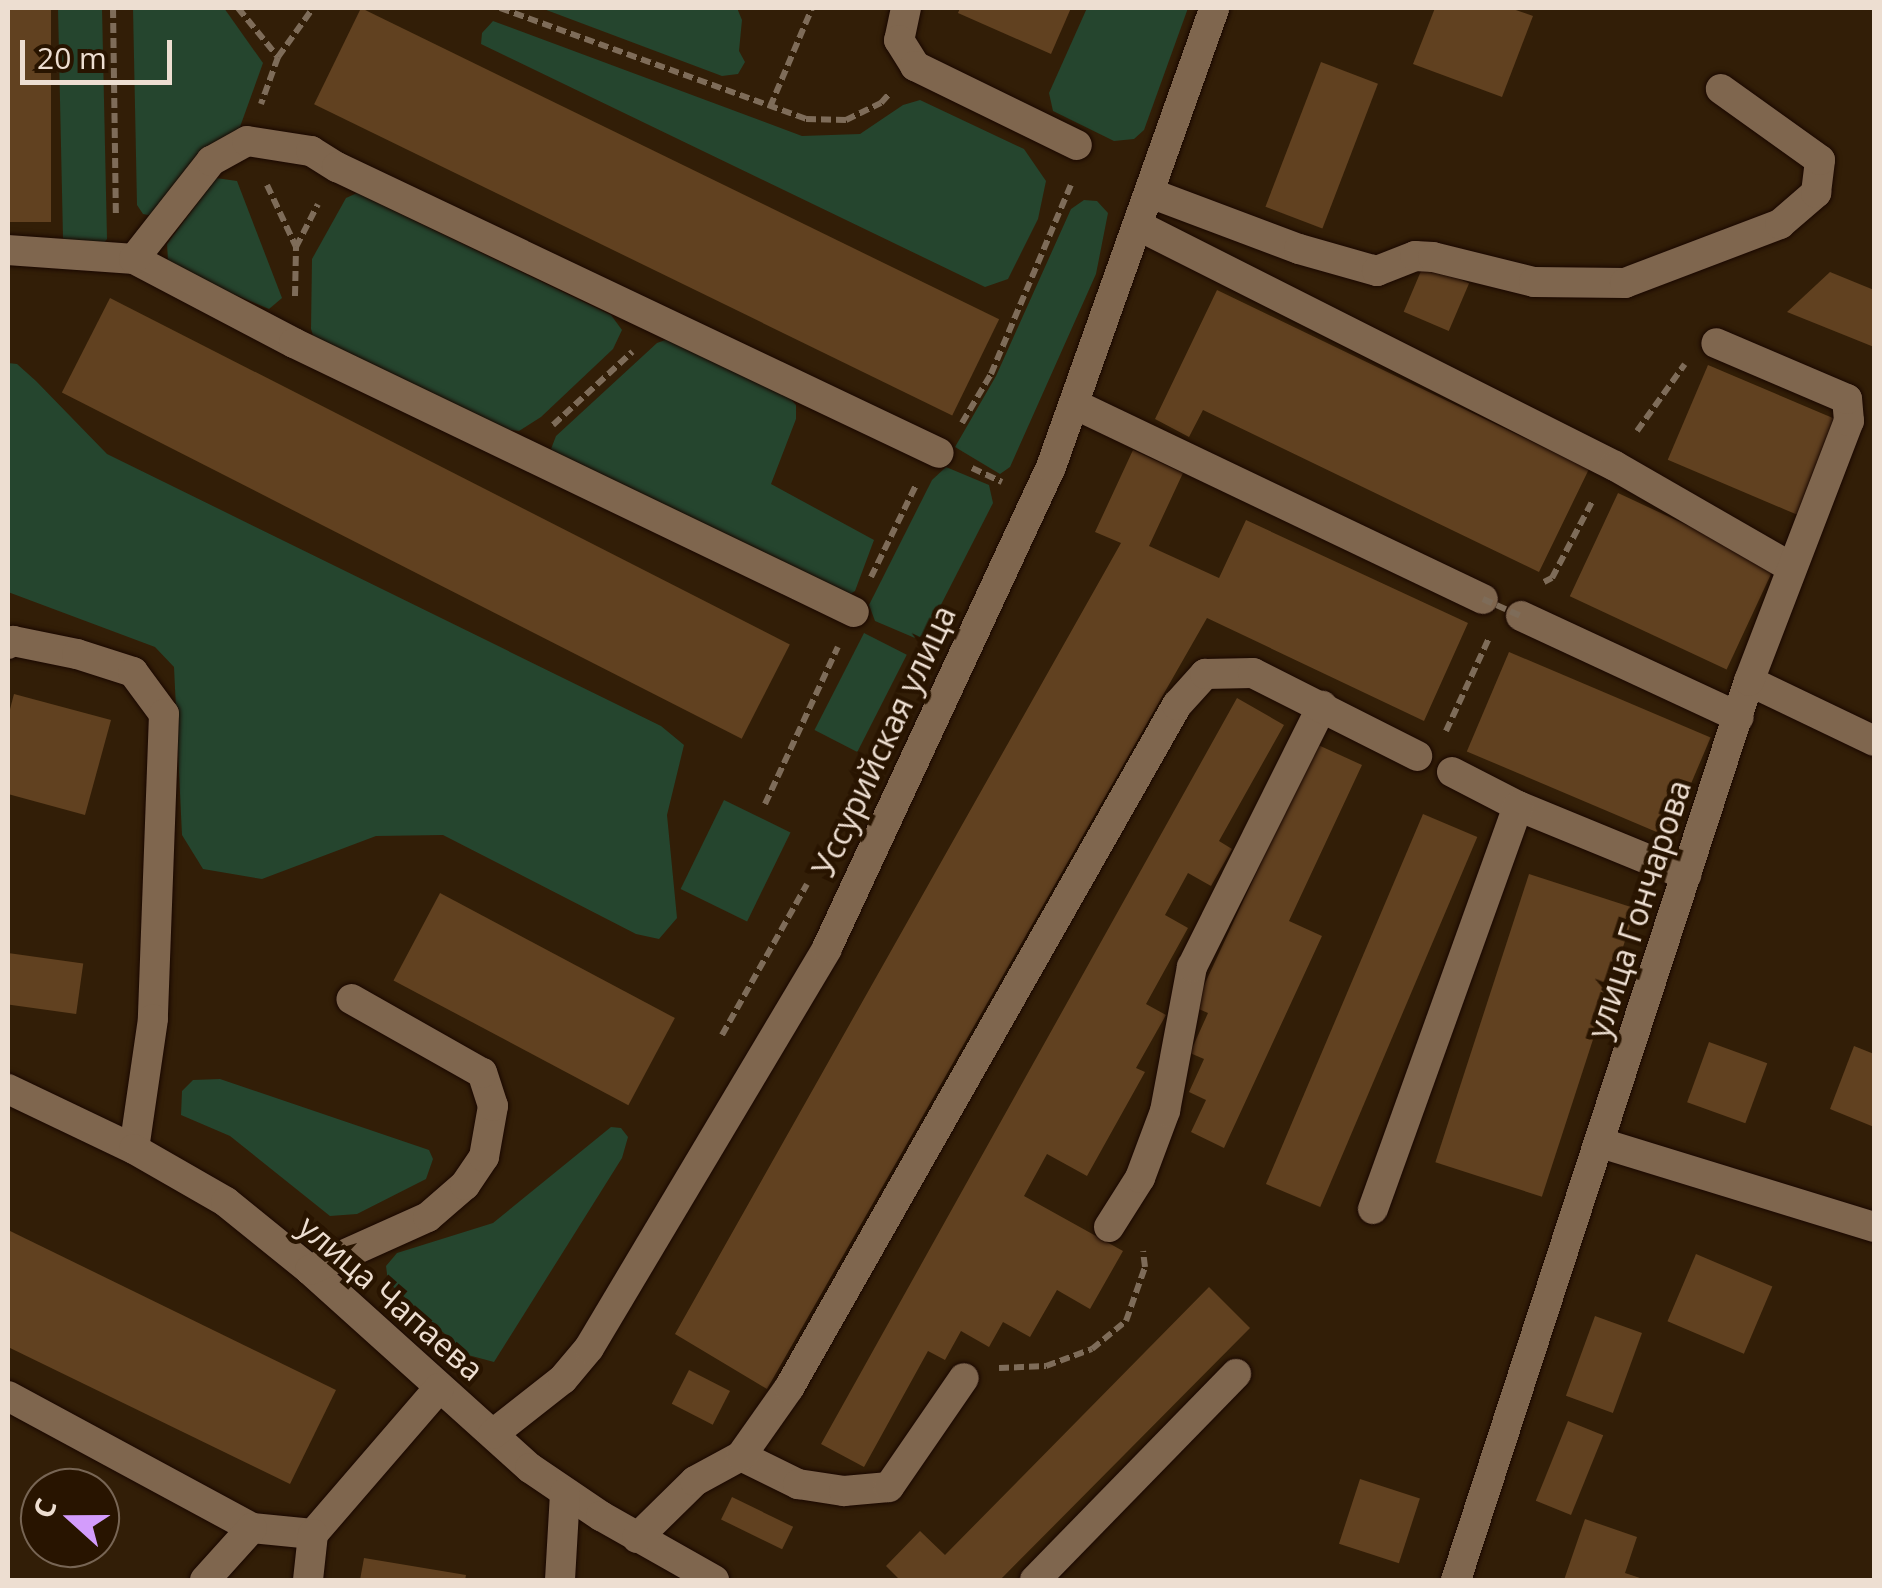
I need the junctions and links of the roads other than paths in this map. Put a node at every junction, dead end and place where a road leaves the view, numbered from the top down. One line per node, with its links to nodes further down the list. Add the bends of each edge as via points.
1 (906, 8): 4 (street, via 899,40 915,66)
2 (1214, 8): 5 (street, Уссурийская улица)
3 (1721, 88): 7 (street, via 1820,160 1816,194 1780,224 1650,275 1598,286 1534,282 1415,256 1376,271)
4 (1077, 145)
5 (1150, 194): 6 (street, Уссурийская улица); 7 (street)
6 (1138, 226): 10 (street); 12 (street, Уссурийская улица)
7 (1299, 249): 10 (street)
8 (8, 250): 9 (street)
9 (125, 257): 13 (street, via 211,162 247,141 311,150); 15 (street)
10 (1278, 298): 14 (street, via 1615,466)
11 (1716, 342): 14 (street, улица Гончарова, via 1847,399 1848,421)
12 (1074, 404): 19 (street, via 1501,613); 35 (street, Уссурийская улица, via 827,948 590,1348 563,1379)
13 (940, 453)
14 (1789, 566): 17 (street, улица Гончарова)
15 (854, 612)
16 (8, 644): 26 (street, via 77,654 134,672 164,714 152,1019)
17 (1749, 680): 19 (street, улица Гончарова); 20 (street)
18 (1322, 706): 21 (street, via 1436,758); 28 (street, via 1192,967 1165,1111 1140,1178); 36 (street, via 1253,673 1205,674 1177,704 789,1388)
19 (1738, 717): 22 (street, улица Гончарова)
20 (1874, 741)
21 (1518, 806): 22 (street); 27 (street)
22 (1686, 875): 25 (street, улица Гончарова)
23 (351, 999): 30 (street, via 482,1073 493,1106 484,1157 453,1196 428,1217)
24 (8, 1089): 26 (street, улица Чапаева)
25 (1600, 1143): 29 (street); 46 (street, улица Гончарова)
26 (134, 1149): 30 (street, улица Чапаева, via 226,1202)
27 (1373, 1209)
28 (1116, 1214)
29 (1874, 1227)
30 (310, 1270): 33 (street, улица Чапаева)
31 (1236, 1374): 45 (street)
32 (964, 1378): 36 (street, via 889,1487 844,1491 798,1484)
33 (439, 1388): 35 (street, улица Чапаева); 39 (street)
34 (8, 1396): 38 (street)
35 (493, 1434): 37 (street, улица Чапаева)
36 (741, 1456): 40 (street, via 695,1481)
37 (565, 1493): 40 (street, улица Чапаева); 43 (street)
38 (252, 1528): 39 (street); 41 (street)
39 (313, 1534): 42 (street)
40 (637, 1538): 44 (street, улица Чапаева)
41 (205, 1580)
42 (308, 1580)
43 (560, 1580)
44 (714, 1580)
45 (1035, 1580)
46 (1456, 1580)

